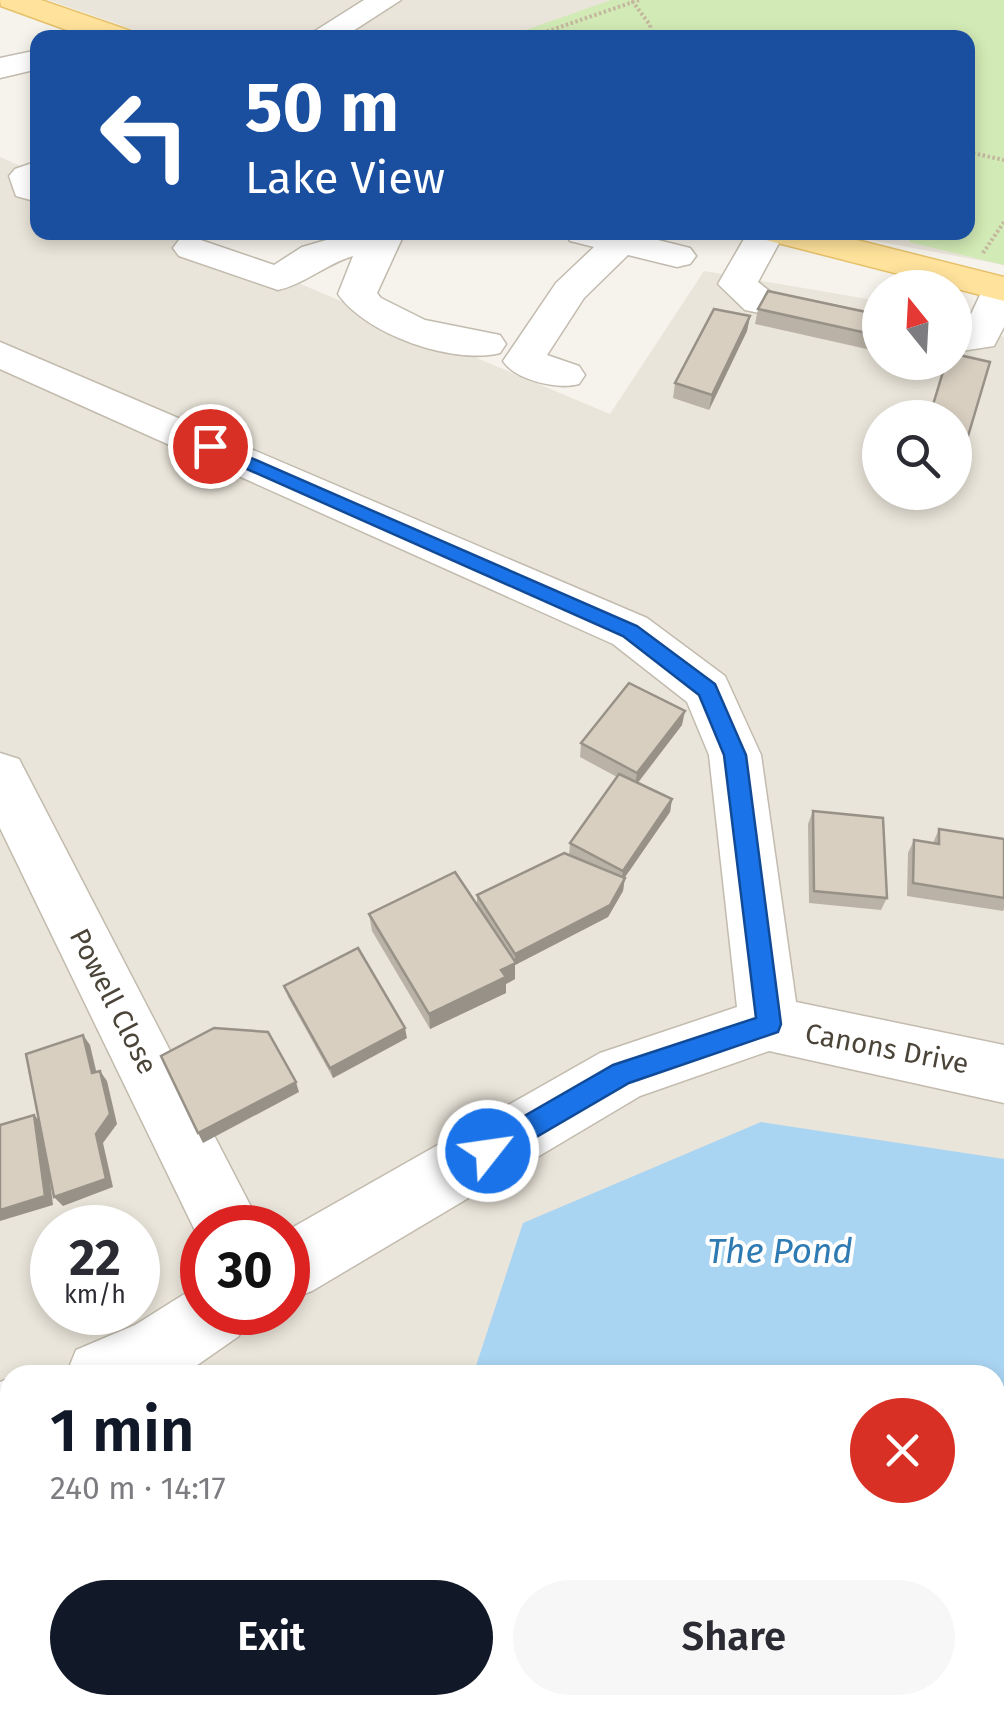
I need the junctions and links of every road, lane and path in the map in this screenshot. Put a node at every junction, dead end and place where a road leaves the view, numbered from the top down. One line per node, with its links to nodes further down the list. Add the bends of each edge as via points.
1 (386, 0): 5 (street)
2 (21, 1): 4 (main road)
3 (636, 1): 6 (path); 7 (path)
4 (99, 30)
5 (334, 30)
6 (551, 30)
7 (651, 30)
8 (975, 154): 9 (path)
9 (1004, 160)
10 (365, 240): 16 (street, via 315,255 278,279)
11 (380, 240): 21 (street, via 357,294 366,310 410,328)
12 (610, 240): 15 (street)
13 (762, 240): 19 (street, via 737,284 759,302)
14 (810, 240): 18 (main road)
15 (618, 242): 17 (street); 23 (street, via 570,291 523,361)
16 (192, 248)
17 (677, 256)
18 (1003, 289): 20 (street, via 980,337)
19 (862, 323)
20 (972, 338)
21 (486, 344)
22 (0, 354): 25 (street, via 630,631 708,690 735,755)
23 (566, 375)
24 (0, 774): 27 (street, Powell Close)
25 (769, 1024): 26 (street, Canons Drive); 28 (street, via 622,1074)
26 (1004, 1074)
27 (216, 1205)
28 (310, 1254)
29 (182, 1335): 30 (street)
30 (125, 1365)

